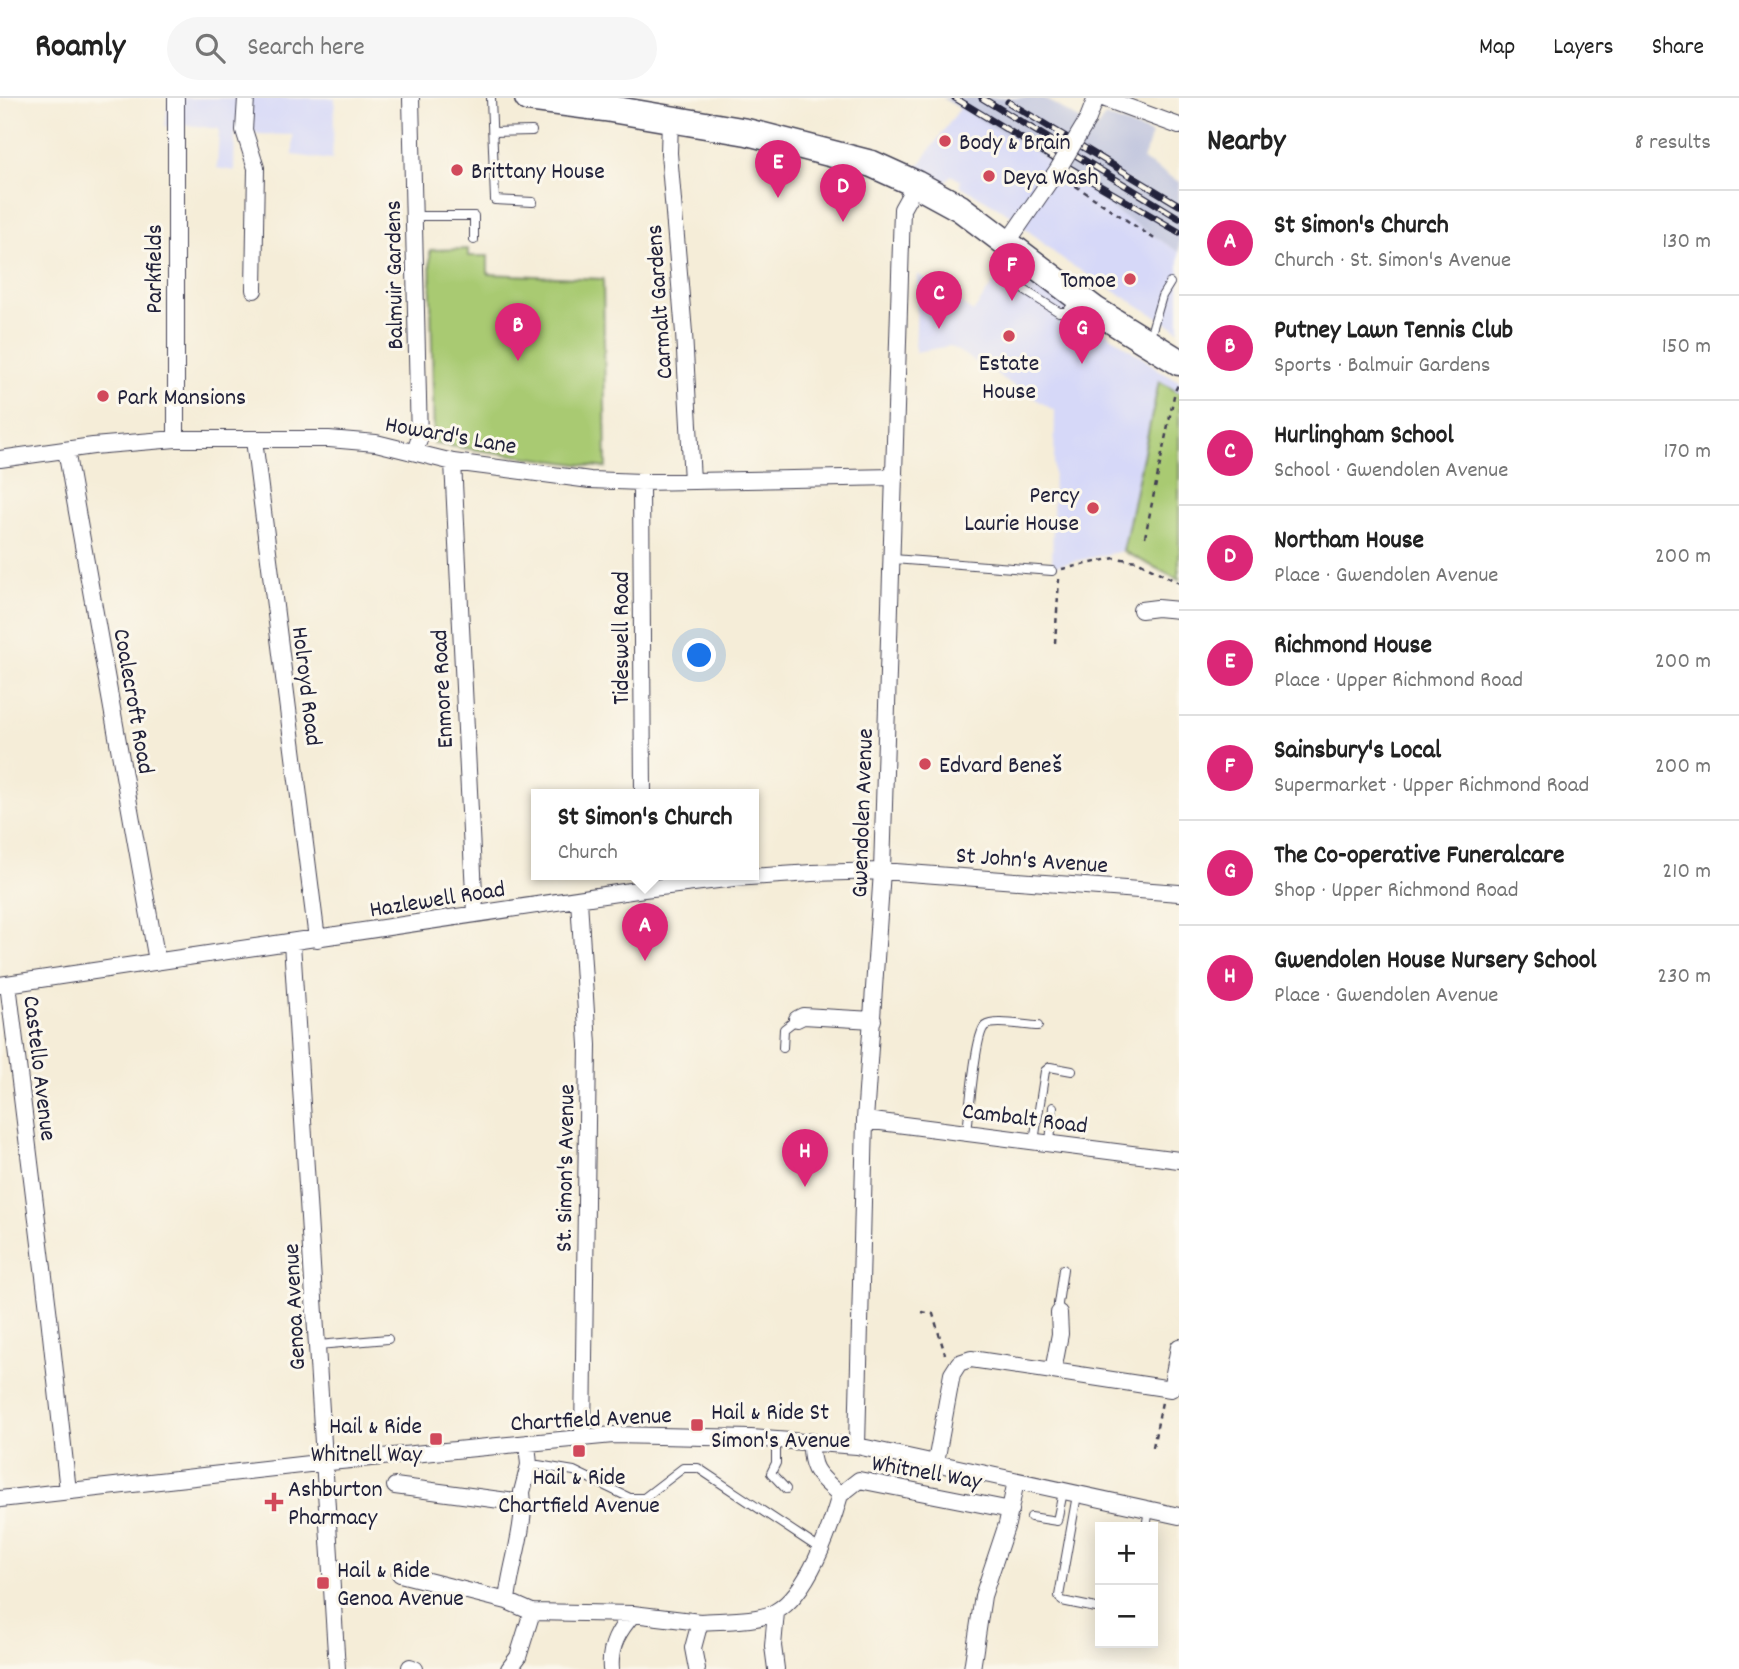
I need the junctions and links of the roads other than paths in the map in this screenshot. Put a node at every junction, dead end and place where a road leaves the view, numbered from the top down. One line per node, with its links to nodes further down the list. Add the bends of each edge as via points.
1 (176, 98): 21 (street, Parkfields)
2 (246, 98): 18 (street, via 244,130 256,168)
3 (411, 98): 14 (street, Balmuir Gardens)
4 (491, 98): 11 (lane)
5 (528, 98): 8 (highway)
6 (1096, 98): 16 (street, bridge)
7 (1103, 98): 9 (street)
8 (670, 119): 12 (highway, via 829,152 872,164); 28 (street, Carmalt Gardens)
9 (1179, 126)
10 (532, 131): 11 (lane)
11 (494, 132): 13 (lane, via 495,200)
12 (916, 184): 16 (highway, via 960,208); 27 (street, Gwendolen Avenue, via 902,209)
13 (533, 202)
14 (415, 216): 15 (lane, via 474,216); 24 (street, Balmuir Gardens, via 419,440)
15 (474, 240)
16 (1016, 250): 19 (highway, via 1077,298)
17 (1170, 283): 19 (lane)
18 (254, 290)
19 (1149, 344): 20 (highway)
20 (1179, 362)
21 (176, 439): 22 (street, Howard's Lane); 23 (street, Howard's Lane)
22 (254, 440): 24 (street, Howard's Lane, via 329,439); 42 (street, Holroyd Road)
23 (66, 450): 25 (street, Howard's Lane); 44 (street, Coalecroft Road)
24 (415, 451): 26 (street, Howard's Lane)
25 (0, 459)
26 (453, 462): 29 (street, Howard's Lane); 41 (street, Enmore Road)
27 (895, 477): 28 (street, Howard's Lane); 30 (street, Gwendolen Avenue)
28 (692, 481): 29 (street, Howard's Lane)
29 (641, 482): 34 (street, Tideswell Road)
30 (893, 559): 31 (lane); 35 (street, Gwendolen Avenue)
31 (1052, 570)
32 (1141, 610): 33 (street)
33 (1179, 610)
34 (643, 789)
35 (882, 871): 36 (street, Hazlewell Road); 39 (street, St John's Avenue); 47 (street, Gwendolen Avenue)
36 (759, 875)
37 (675, 880): 38 (street, Hazlewell Road)
38 (643, 882): 40 (street, Hazlewell Road)
39 (1179, 893)
40 (579, 900): 41 (street, Hazlewell Road); 63 (street, St. Simon's Avenue, via 588,1045)
41 (475, 914): 42 (street, Hazlewell Road)
42 (317, 939): 43 (street, Hazlewell Road)
43 (292, 943): 44 (street, Hazlewell Road); 59 (street, Genoa Avenue)
44 (157, 961): 45 (street, Hazlewell Road)
45 (4, 984): 74 (street, Castello Avenue)
46 (796, 1019): 47 (street); 49 (lane, via 784,1028)
47 (873, 1020): 52 (street, Gwendolen Avenue)
48 (1038, 1027): 53 (lane, via 992,1023 983,1027)
49 (783, 1048)
50 (1072, 1071): 54 (lane, via 1045,1071)
51 (1053, 1107): 54 (lane)
52 (865, 1120): 53 (street, Cambalt Road); 67 (street, Gwendolen Avenue)
53 (967, 1133): 54 (street, Cambalt Road)
54 (1042, 1142): 55 (street, Cambalt Road)
55 (1179, 1160)
56 (1063, 1269): 57 (lane)
57 (1059, 1312): 61 (street)
58 (388, 1339): 59 (lane)
59 (318, 1345): 69 (street, Genoa Avenue)
60 (1179, 1347): 62 (street)
61 (1054, 1371): 62 (street); 68 (street, via 971,1359 959,1363 951,1374)
62 (1172, 1389)
63 (583, 1437): 64 (street, Chartfield Avenue, via 652,1434); 66 (street, Chartfield Avenue)
64 (776, 1439): 65 (street, Chartfield Avenue); 73 (lane, via 776,1464 771,1473)
65 (811, 1441): 67 (street, Chartfield Avenue); 76 (street, Whitnell Way, via 811,1464)
66 (527, 1443): 69 (street, Chartfield Avenue); 70 (street)
67 (857, 1446): 68 (street, Chartfield Avenue)
68 (936, 1462): 71 (street, Chartfield Avenue)
69 (324, 1463): 74 (street, Chartfield Avenue); 92 (street, Genoa Avenue)
70 (529, 1465): 78 (street); 84 (lane, via 574,1471 630,1499 644,1498 683,1468 698,1468)
71 (1016, 1481): 75 (street, Chartfield Avenue); 79 (street, Whitnell Way)
72 (395, 1486): 78 (street)
73 (786, 1489)
74 (68, 1492): 77 (street, Chartfield Avenue)
75 (1070, 1494): 80 (street, Chartfield Avenue); 82 (lane, via 1056,1521); 87 (lane, via 1059,1596 1062,1601)
76 (840, 1495): 79 (street, Whitnell Way, via 859,1480); 84 (street, Whitnell Way)
77 (0, 1499)
78 (523, 1503): 86 (street)
79 (1011, 1510): 97 (street, Whitnell Way, via 983,1596)
80 (1149, 1510): 81 (street, Chartfield Avenue); 83 (lane)
81 (1179, 1516)
82 (1031, 1517)
83 (1147, 1522)
84 (820, 1549): 89 (street, Whitnell Way, via 800,1590)
85 (400, 1574): 86 (street)
86 (507, 1601): 88 (street)
87 (1095, 1608)
88 (532, 1612): 90 (street); 93 (street, via 518,1657)
89 (776, 1612): 91 (street); 96 (street)
90 (633, 1614): 91 (street); 94 (street, via 617,1632)
91 (700, 1622): 95 (street, via 693,1648)
92 (337, 1669)
93 (509, 1669)
94 (611, 1669)
95 (697, 1669)
96 (776, 1669)
97 (972, 1669)

